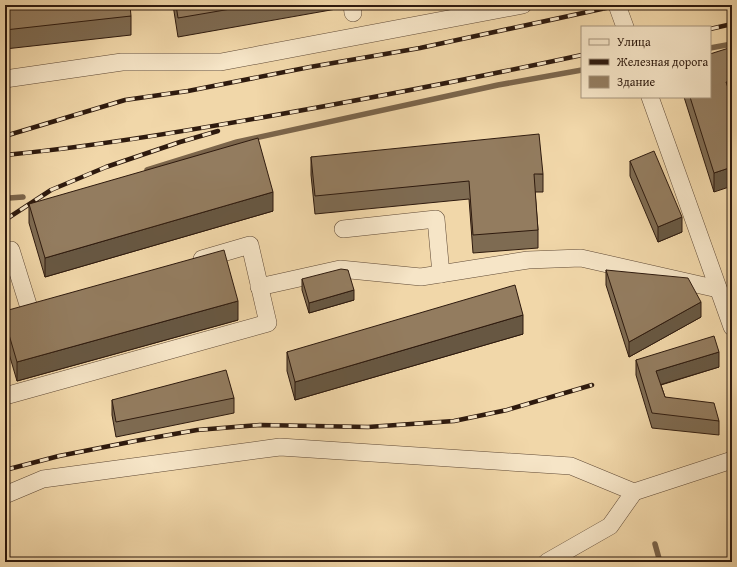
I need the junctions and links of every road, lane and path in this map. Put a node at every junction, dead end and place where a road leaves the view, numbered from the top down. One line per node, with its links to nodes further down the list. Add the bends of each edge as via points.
1 (523, 5): 4 (street, via 222,62 122,62)
2 (617, 5): 3 (street)
3 (625, 26)
4 (5, 79)
5 (650, 98): 11 (street)
6 (343, 229): 9 (street, via 436,219)
7 (5, 262): 12 (street, via 11,250)
8 (189, 263): 10 (street, via 250,245)
9 (440, 274): 10 (street, via 421,277 340,269); 11 (street, via 528,260 581,258)
10 (259, 287): 14 (street, via 268,323)
11 (718, 288): 13 (street)
12 (31, 311)
13 (732, 327)
14 (5, 396)
15 (732, 460): 16 (street)
16 (634, 492): 17 (street, via 571,466 280,447 43,480); 18 (street, via 610,526)
17 (5, 495)
18 (548, 562)

